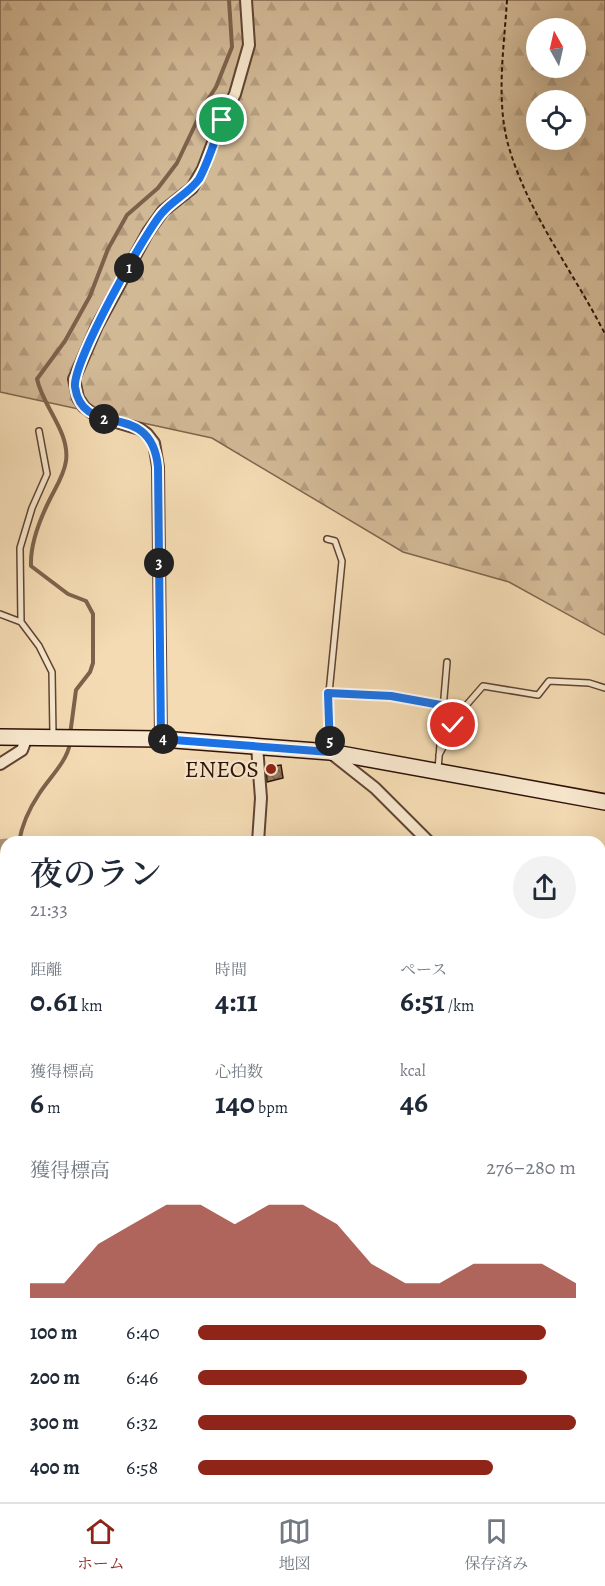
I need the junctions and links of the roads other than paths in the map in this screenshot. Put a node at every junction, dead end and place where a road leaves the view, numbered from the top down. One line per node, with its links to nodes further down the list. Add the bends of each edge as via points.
1 (246, 0): 14 (street, via 249,45 235,94 203,169 192,188 163,211 148,232 97,326 74,379 84,407 96,416 140,429 155,450)
2 (39, 431): 5 (lane, via 47,474 20,548)
3 (327, 539): 8 (lane, via 334,541 342,561)
4 (0, 614): 5 (lane)
5 (21, 622): 13 (lane, via 52,672)
6 (447, 662): 9 (lane)
7 (605, 688): 10 (lane, via 549,681 538,695 483,686)
8 (328, 693): 9 (lane, via 391,696); 16 (lane)
9 (442, 705): 10 (lane); 17 (lane)
10 (463, 709): 17 (lane)
11 (0, 737): 12 (main road)
12 (27, 737): 13 (main road); 18 (street, via 22,750)
13 (53, 738): 14 (main road)
14 (161, 739): 15 (main road)
15 (257, 746): 16 (main road); 21 (street, via 261,798)
16 (330, 752): 19 (main road); 22 (street, via 375,788)
17 (439, 755): 19 (lane)
18 (0, 764)
19 (438, 771): 20 (main road)
20 (605, 802)
21 (258, 836)
22 (423, 836)

